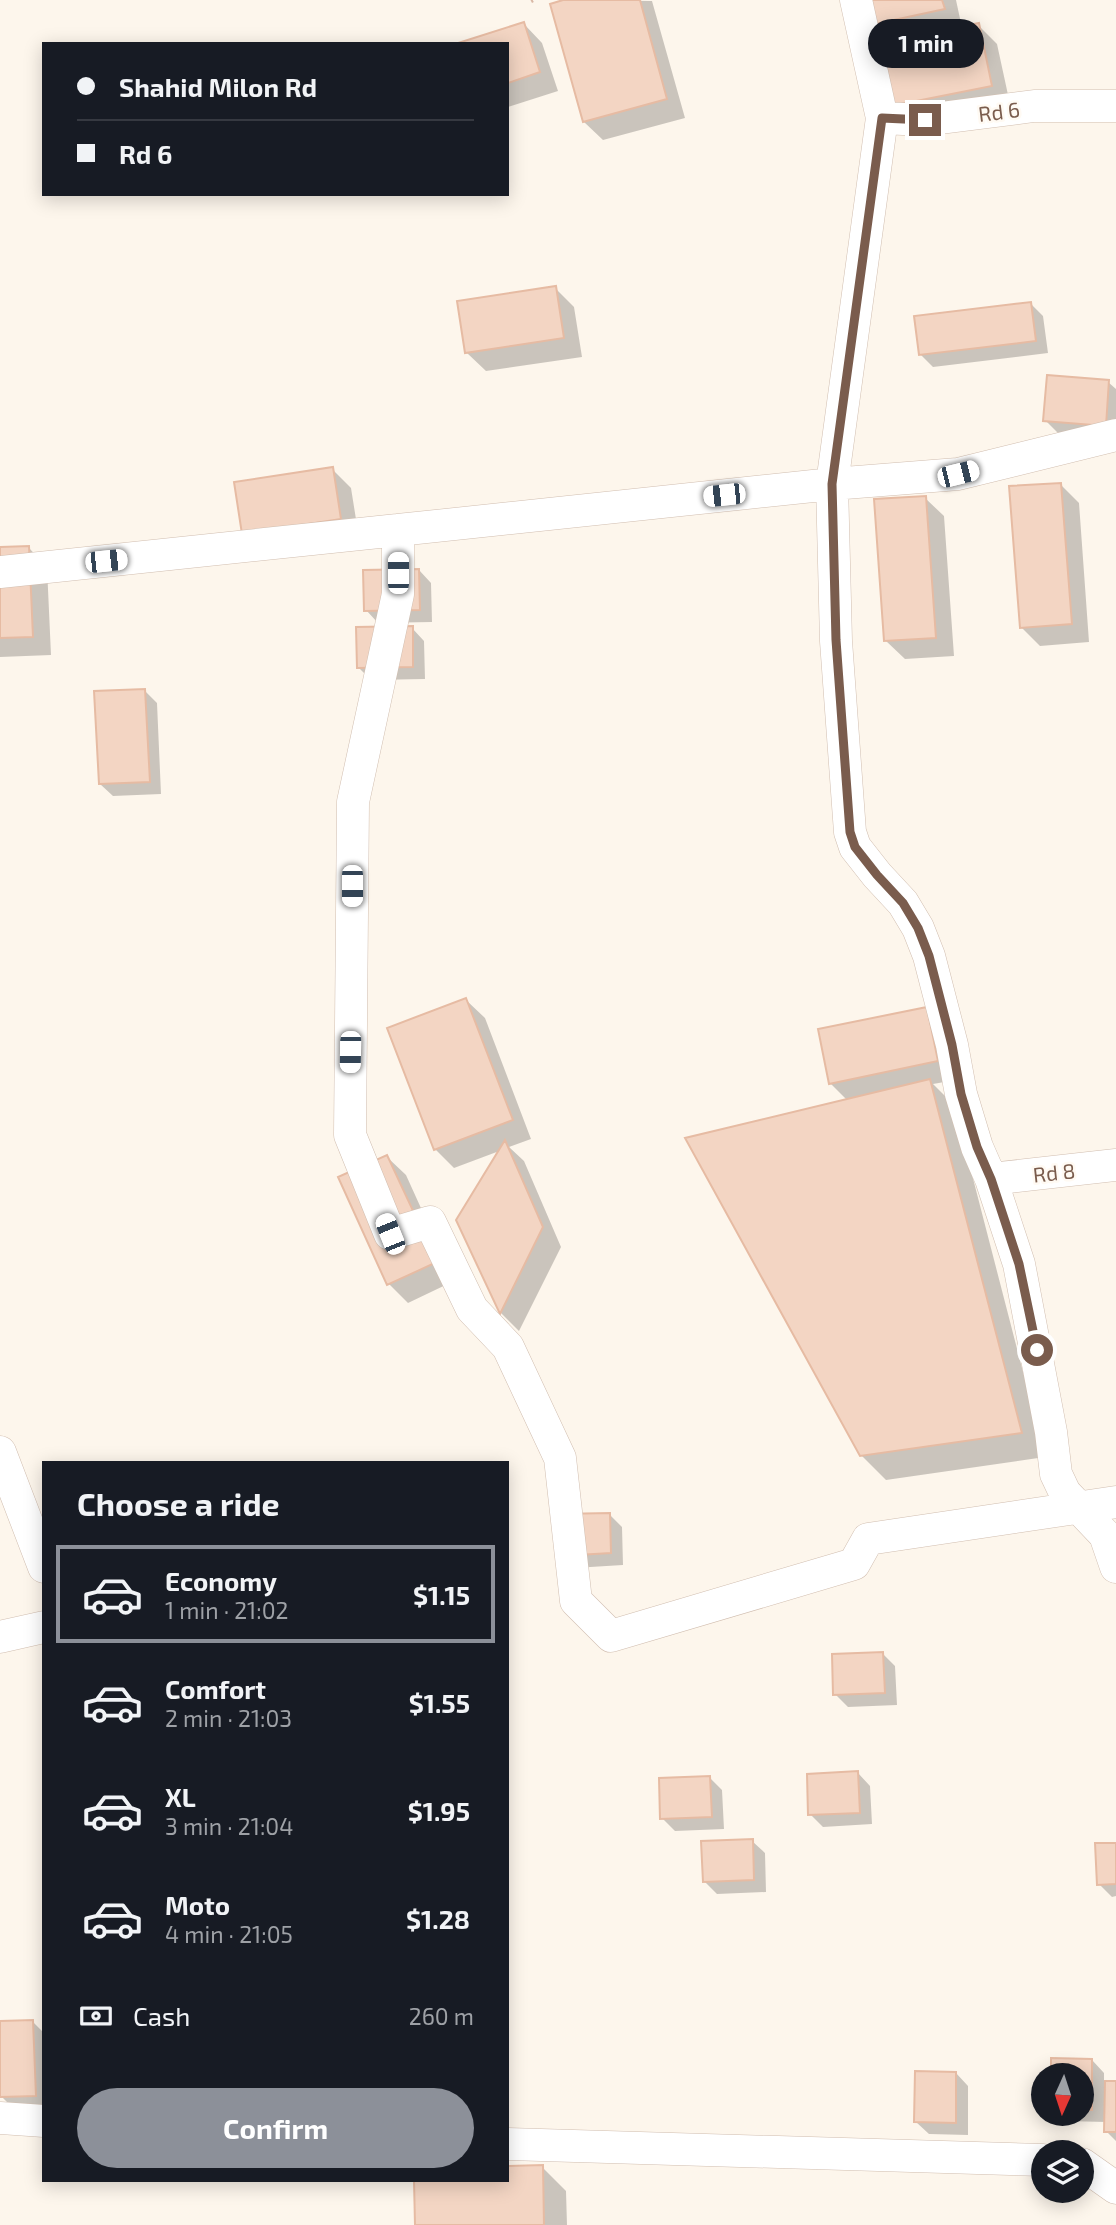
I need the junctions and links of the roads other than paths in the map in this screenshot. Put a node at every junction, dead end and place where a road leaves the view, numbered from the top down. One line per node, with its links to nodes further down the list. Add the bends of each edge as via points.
1 (856, 0): 3 (street)
2 (1116, 106): 3 (street, Rd 6, via 1034,106 925,120)
3 (882, 118): 5 (street)
4 (1116, 435): 5 (street, via 958,474)
5 (832, 484): 6 (street); 9 (street, via 836,640 850,832 855,847 903,903 918,928 929,956 961,1094)
6 (398, 530): 7 (street); 12 (street, via 398,594 352,802 350,1135 390,1234 430,1222 472,1309 508,1347 561,1458 576,1601 611,1636 854,1564 868,1539)
7 (0, 572)
8 (1116, 1165): 9 (street, Rd 8)
9 (991, 1179): 12 (street, via 1019,1264 1056,1474)
10 (0, 1452): 13 (street)
11 (1116, 1502): 12 (street)
12 (1079, 1509): 14 (street, via 1105,1535)
13 (42, 1562)
14 (1116, 1567)
15 (42, 1626): 16 (street)
16 (0, 1637)
17 (0, 2118): 18 (street)
18 (42, 2121)
19 (509, 2144): 20 (street)
20 (1031, 2160)
21 (1094, 2172): 22 (street)
22 (1116, 2188)

